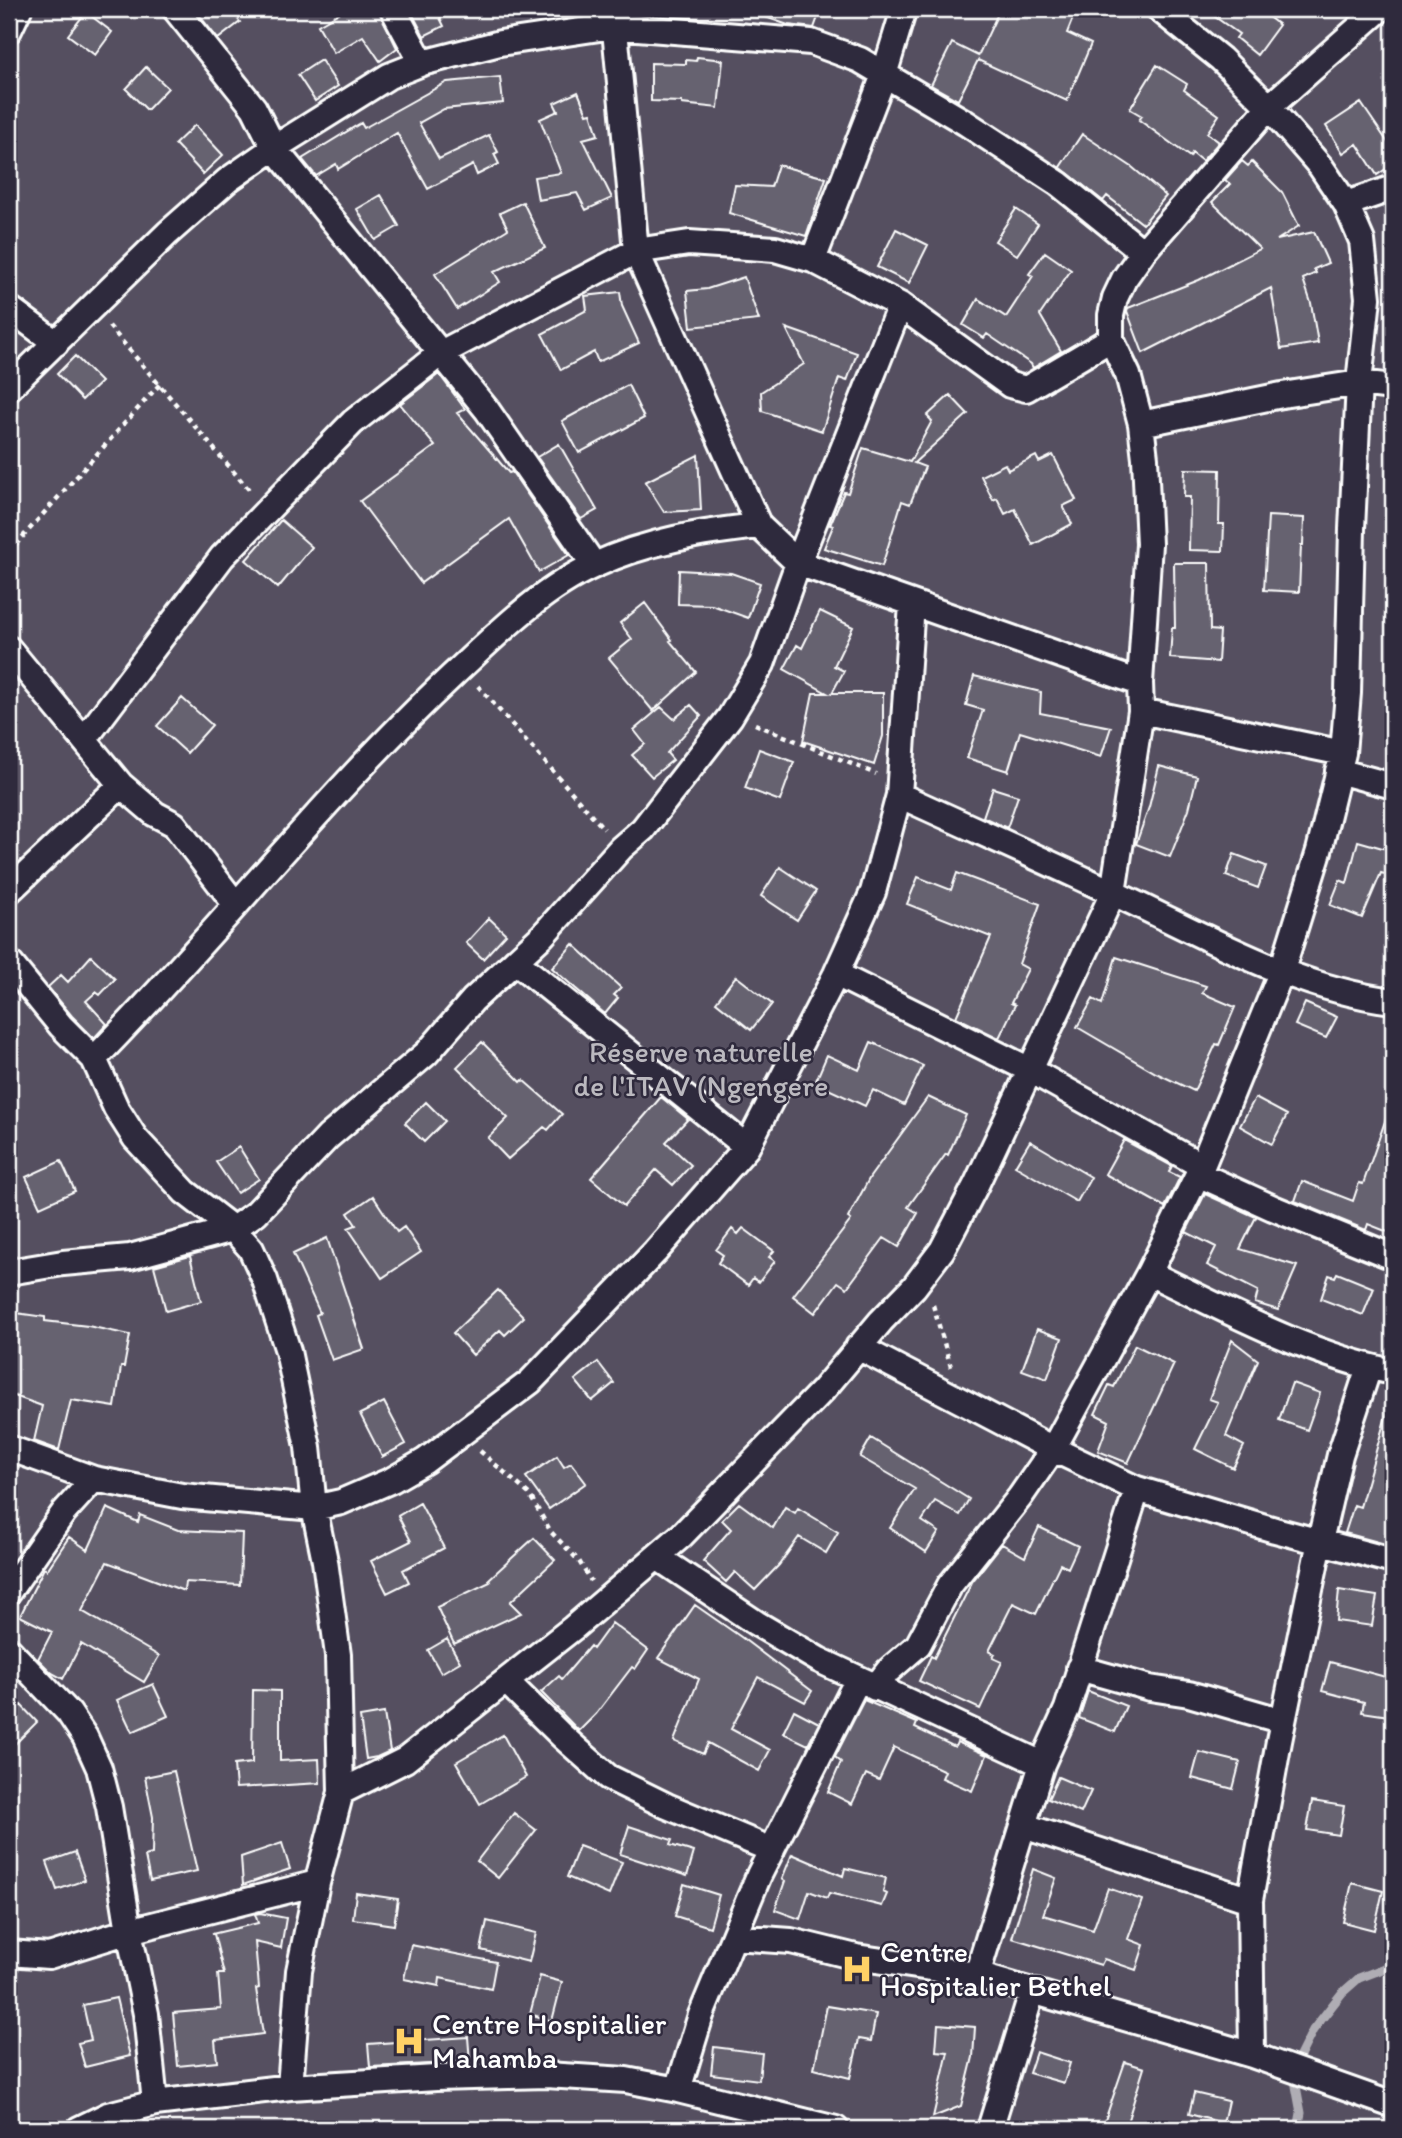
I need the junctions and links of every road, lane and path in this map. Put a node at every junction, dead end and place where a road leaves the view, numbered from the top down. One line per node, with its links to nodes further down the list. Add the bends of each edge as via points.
1 (19, 9): 8 (street)
2 (175, 9): 12 (street, via 254,108)
3 (393, 9): 9 (street)
4 (904, 9): 10 (street)
5 (1159, 9): 11 (street, via 1221,59)
6 (1380, 9): 11 (street)
7 (613, 18): 9 (street); 10 (street, via 811,42 860,60); 15 (street)
8 (9, 30)
9 (422, 63): 12 (street, via 390,76)
10 (884, 75): 16 (street, via 1059,184); 17 (street)
11 (1269, 107): 14 (street); 16 (street)
12 (274, 148): 19 (street, via 228,180); 23 (street)
13 (1393, 188): 14 (street)
14 (1346, 204): 24 (street, via 1362,241 1368,298)
15 (636, 251): 17 (street, via 689,243 775,249); 23 (street); 30 (street)
16 (1143, 253): 21 (street, via 1115,298)
17 (813, 260): 18 (street)
18 (900, 305): 21 (street, via 1010,385 1026,389); 32 (street)
19 (92, 307): 22 (street); 25 (path)
20 (9, 308): 22 (street)
21 (1111, 339): 28 (street, via 1128,376)
22 (56, 343): 27 (street)
23 (441, 354): 29 (street, via 353,422); 33 (street, via 487,410)
24 (1359, 383): 26 (street); 28 (street); 41 (street, via 1348,693)
25 (160, 384): 29 (path); 31 (path)
26 (1393, 387)
27 (9, 388)
28 (1141, 424): 37 (street, via 1149,544)
29 (267, 511): 40 (street, via 222,557)
30 (759, 526): 32 (street); 33 (street, via 669,540)
31 (9, 552)
32 (798, 563): 34 (street); 39 (street, via 762,664)
33 (594, 565): 36 (street, via 502,628)
34 (912, 604): 37 (street); 44 (street)
35 (9, 649): 40 (street)
36 (461, 667): 45 (path); 48 (street, via 331,799)
37 (1140, 683): 38 (street)
38 (1141, 711): 41 (street); 47 (street)
39 (730, 718): 44 (path, via 765,726); 45 (street, via 643,829)
40 (84, 740): 42 (street)
41 (1340, 762): 43 (street); 51 (street, via 1319,851)
42 (121, 785): 46 (street); 48 (street, via 174,824)
43 (1393, 786)
44 (899, 790): 47 (street); 52 (street, via 873,892)
45 (621, 848): 49 (street)
46 (9, 891)
47 (1113, 893): 51 (street); 55 (street)
48 (236, 905): 54 (street)
49 (515, 961): 56 (street); 58 (street, via 427,1053 328,1137 256,1213)
50 (9, 962): 54 (street)
51 (1281, 973): 53 (street, via 1333,990); 57 (street)
52 (836, 974): 55 (street); 56 (street)
53 (1393, 1001)
54 (93, 1059): 58 (street, via 135,1138 185,1192)
55 (1030, 1070): 57 (street); 62 (street, via 942,1250)
56 (747, 1147): 68 (street, via 655,1252 530,1382)
57 (1200, 1170): 59 (street); 61 (street)
58 (233, 1229): 60 (street, via 130,1257); 71 (street, via 251,1249 265,1280 288,1351 308,1447)
59 (1393, 1257)
60 (9, 1272)
61 (1149, 1273): 64 (street, via 1254,1324); 67 (street)
62 (919, 1280): 63 (street); 65 (path, via 930,1294)
63 (858, 1347): 65 (street); 73 (street, via 823,1390)
64 (1381, 1370): 72 (street, via 1340,1455)
65 (958, 1400): 67 (street)
66 (9, 1448): 69 (street)
67 (1053, 1449): 70 (street); 80 (street, via 950,1585 918,1645)
68 (437, 1451): 71 (street, via 392,1480); 76 (path, via 483,1451 529,1494 551,1532 579,1560)
69 (94, 1479): 71 (street, via 182,1496); 75 (street, via 64,1512)
70 (1137, 1489): 72 (street); 78 (street)
71 (314, 1508): 83 (street, via 338,1655)
72 (1320, 1541): 74 (street); 81 (street)
73 (657, 1557): 76 (street); 80 (street, via 756,1623)
74 (1393, 1561)
75 (9, 1591)
76 (603, 1603): 79 (street)
77 (9, 1650): 88 (street, via 69,1713 99,1768 110,1807)
78 (1079, 1668): 81 (street); 82 (street, via 1067,1709)
79 (506, 1681): 83 (street, via 405,1760); 85 (street, via 608,1777)
80 (867, 1684): 82 (street); 85 (street)
81 (1283, 1721): 87 (street)
82 (1042, 1764): 84 (street)
83 (341, 1792): 86 (street)
84 (1024, 1826): 87 (street); 91 (street)
85 (772, 1850): 89 (street)
86 (317, 1883): 88 (street); 94 (street, via 299,1971)
87 (1250, 1900): 93 (street)
88 (129, 1931): 90 (street, via 49,1956); 96 (street, via 146,2014)
89 (734, 1937): 91 (street, via 791,1941 856,1957); 95 (street, via 701,2015)
90 (9, 1954)
91 (977, 1975): 92 (street)
92 (1032, 1992): 93 (street); 100 (street)
93 (1252, 2055): 97 (street)
94 (290, 2087): 95 (street, via 546,2075 626,2080); 96 (street)
95 (678, 2090): 99 (street)
96 (155, 2103): 98 (street, via 108,2115)
97 (1393, 2105)
98 (79, 2129)
99 (836, 2129)
100 (990, 2129)

